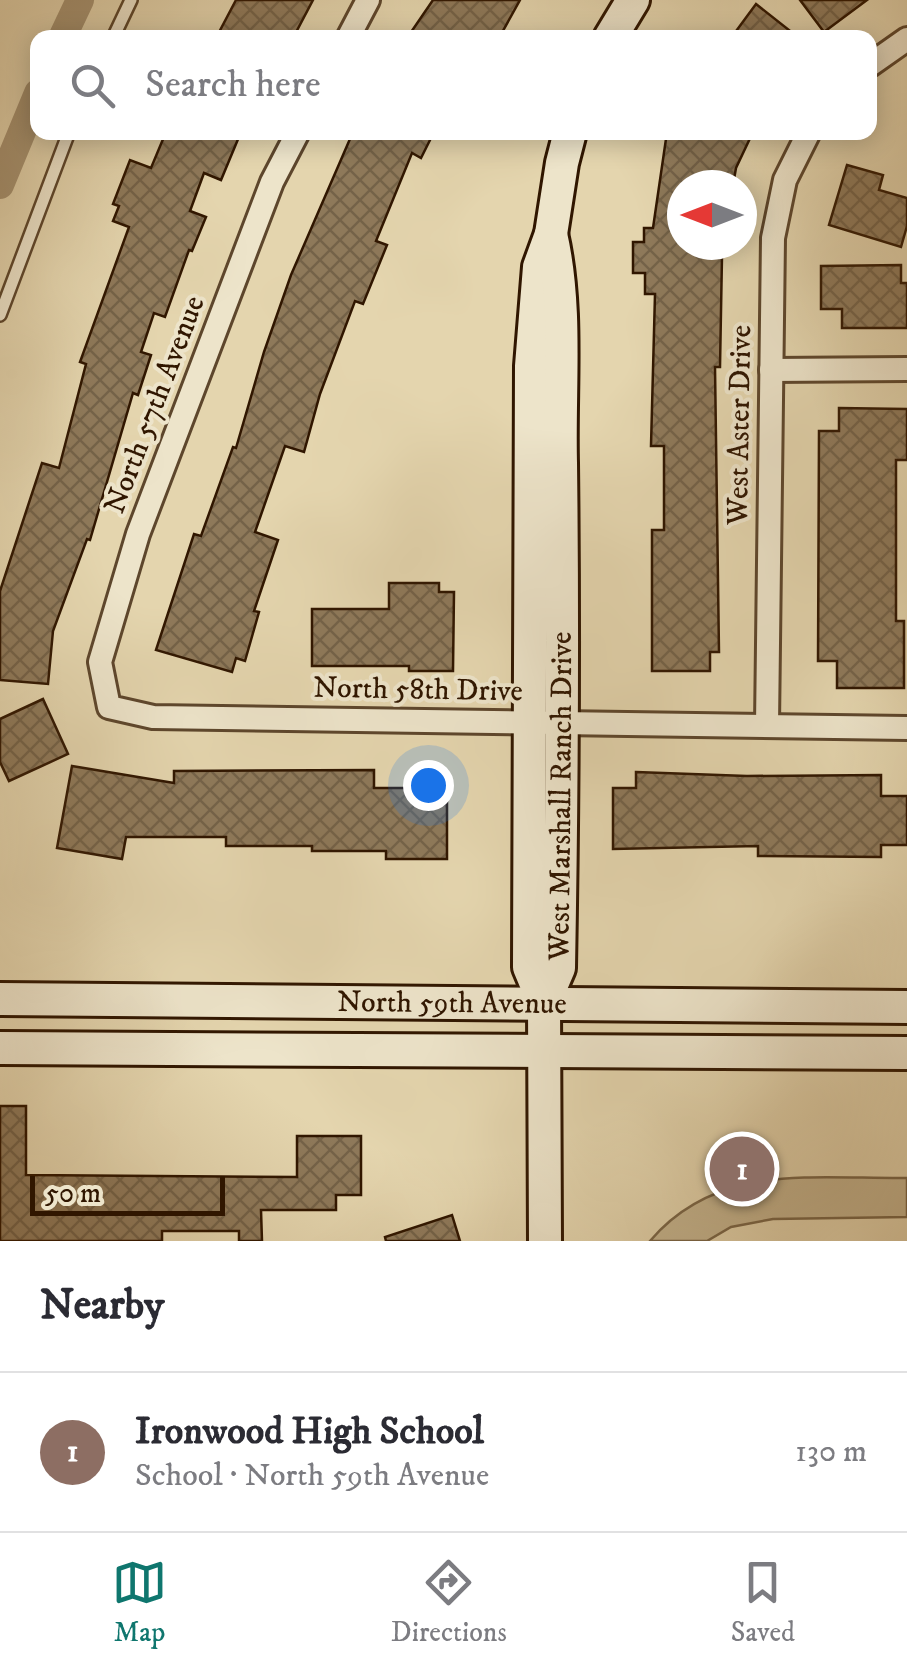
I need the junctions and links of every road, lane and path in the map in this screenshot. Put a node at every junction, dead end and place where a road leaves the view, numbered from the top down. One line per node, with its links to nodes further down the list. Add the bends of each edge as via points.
1 (131, 0): 4 (lane)
2 (368, 0): 5 (street)
3 (633, 0): 6 (street)
4 (116, 30)
5 (352, 30)
6 (615, 30)
7 (907, 39): 8 (street)
8 (877, 59)
9 (66, 140): 14 (lane)
10 (294, 140): 17 (street, North 57th Avenue, via 138,534 100,662)
11 (568, 140): 13 (street, West Marshall Ranch Drive)
12 (805, 140): 16 (street, West Aster Drive, via 785,180 773,238)
13 (550, 234): 18 (street, West Marshall Ranch Drive, via 540,266 531,366); 19 (street, West Marshall Ranch Drive, via 558,267 561,360)
14 (0, 315)
15 (907, 369): 16 (street)
16 (771, 370): 20 (street, West Aster Drive)
17 (109, 708): 18 (street, North 58th Drive, via 154,717)
18 (528, 721): 19 (street, North 58th Drive); 23 (street, West Marshall Ranch Drive, via 528,966)
19 (564, 722): 20 (street, North 58th Drive); 23 (street, West Marshall Ranch Drive, via 559,968)
20 (767, 725): 21 (street, North 58th Drive)
21 (907, 728)
22 (0, 1000): 23 (street, North 59th Avenue)
23 (544, 1003): 24 (street, North 59th Avenue); 26 (street)
24 (907, 1007)
25 (0, 1048): 26 (street, North 59th Avenue)
26 (543, 1050): 27 (street, North 59th Avenue); 28 (street)
27 (907, 1053)
28 (545, 1241)

